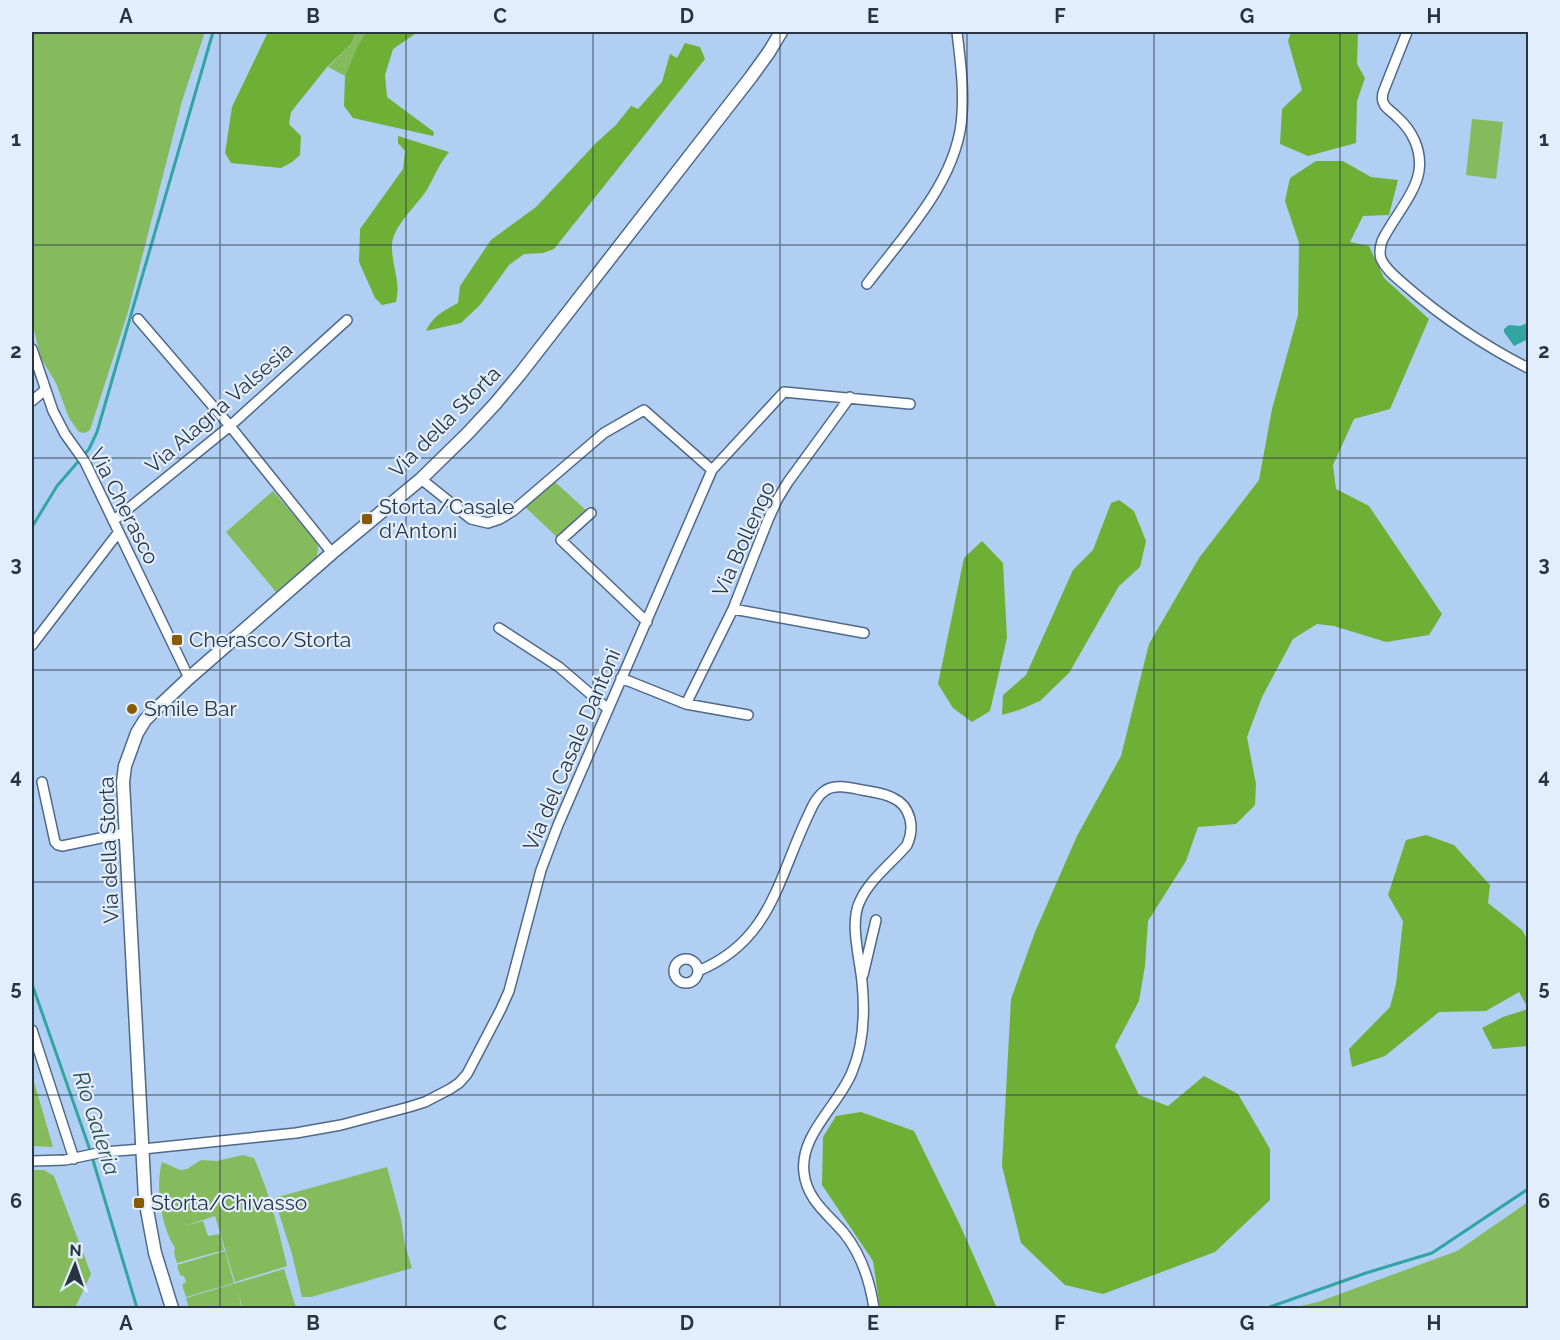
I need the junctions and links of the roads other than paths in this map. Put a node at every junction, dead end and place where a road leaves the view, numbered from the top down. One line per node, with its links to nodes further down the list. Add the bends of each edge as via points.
1 (781, 32): 15 (main road, Via della Storta, via 751,77 520,374)
2 (957, 32): 4 (street, via 962,116 952,158 934,196)
3 (1407, 32): 8 (street, via 1382,100 1412,135 1420,162 1416,183 1382,241 1380,254 1394,276 1436,311)
4 (867, 284)
5 (138, 319): 13 (street)
6 (347, 320): 13 (street, Via Alagna Valsesia)
7 (32, 349): 9 (street, Via Cherasco)
8 (1528, 368)
9 (45, 390): 11 (street); 17 (street, Via Cherasco)
10 (850, 397): 12 (street); 14 (street, Via del Casale Dantoni, via 784,392); 20 (street, Via Bollengo, via 777,500)
11 (32, 401)
12 (910, 404)
13 (230, 426): 17 (street, Via Alagna Valsesia); 19 (street)
14 (712, 470): 15 (street, via 644,410 604,433 513,511 493,522 471,519); 21 (street, Via del Casale Dantoni)
15 (420, 479): 19 (main road, Via della Storta)
16 (591, 513): 21 (street, via 561,540)
17 (113, 521): 18 (street, Via Cherasco)
18 (118, 533): 24 (street); 25 (street, Via Cherasco)
19 (332, 553): 25 (main road, Via della Storta)
20 (733, 609): 23 (street); 27 (street, Via Bollengo)
21 (647, 622): 26 (street, Via del Casale Dantoni)
22 (499, 628): 28 (street, via 559,667)
23 (864, 633)
24 (32, 645)
25 (189, 678): 31 (main road, Via della Storta, via 145,720 131,747 123,782)
26 (621, 678): 27 (street); 28 (street, Via del Casale Dantoni)
27 (686, 704): 29 (street)
28 (608, 709): 36 (street, Via del Casale Dantoni, via 541,870 509,990 459,1083 409,1107 333,1126)
29 (748, 715)
30 (42, 782): 31 (street, via 58,845)
31 (125, 833): 36 (main road, Via della Storta)
32 (876, 920): 34 (street)
33 (698, 971): 34 (street, via 733,952 754,931 776,894 815,802 830,788 842,787 892,797 908,812 911,824 907,845 865,892 857,908)
34 (862, 981): 40 (street, via 862,1034 857,1061 807,1145 804,1172 812,1198 858,1255)
35 (32, 1030): 37 (street)
36 (143, 1149): 37 (street, Via del Casale Dantoni); 39 (main road, Via della Storta, via 149,1224)
37 (74, 1159): 38 (street, Via del Casale Dantoni)
38 (32, 1161)
39 (172, 1308)
40 (874, 1308)

